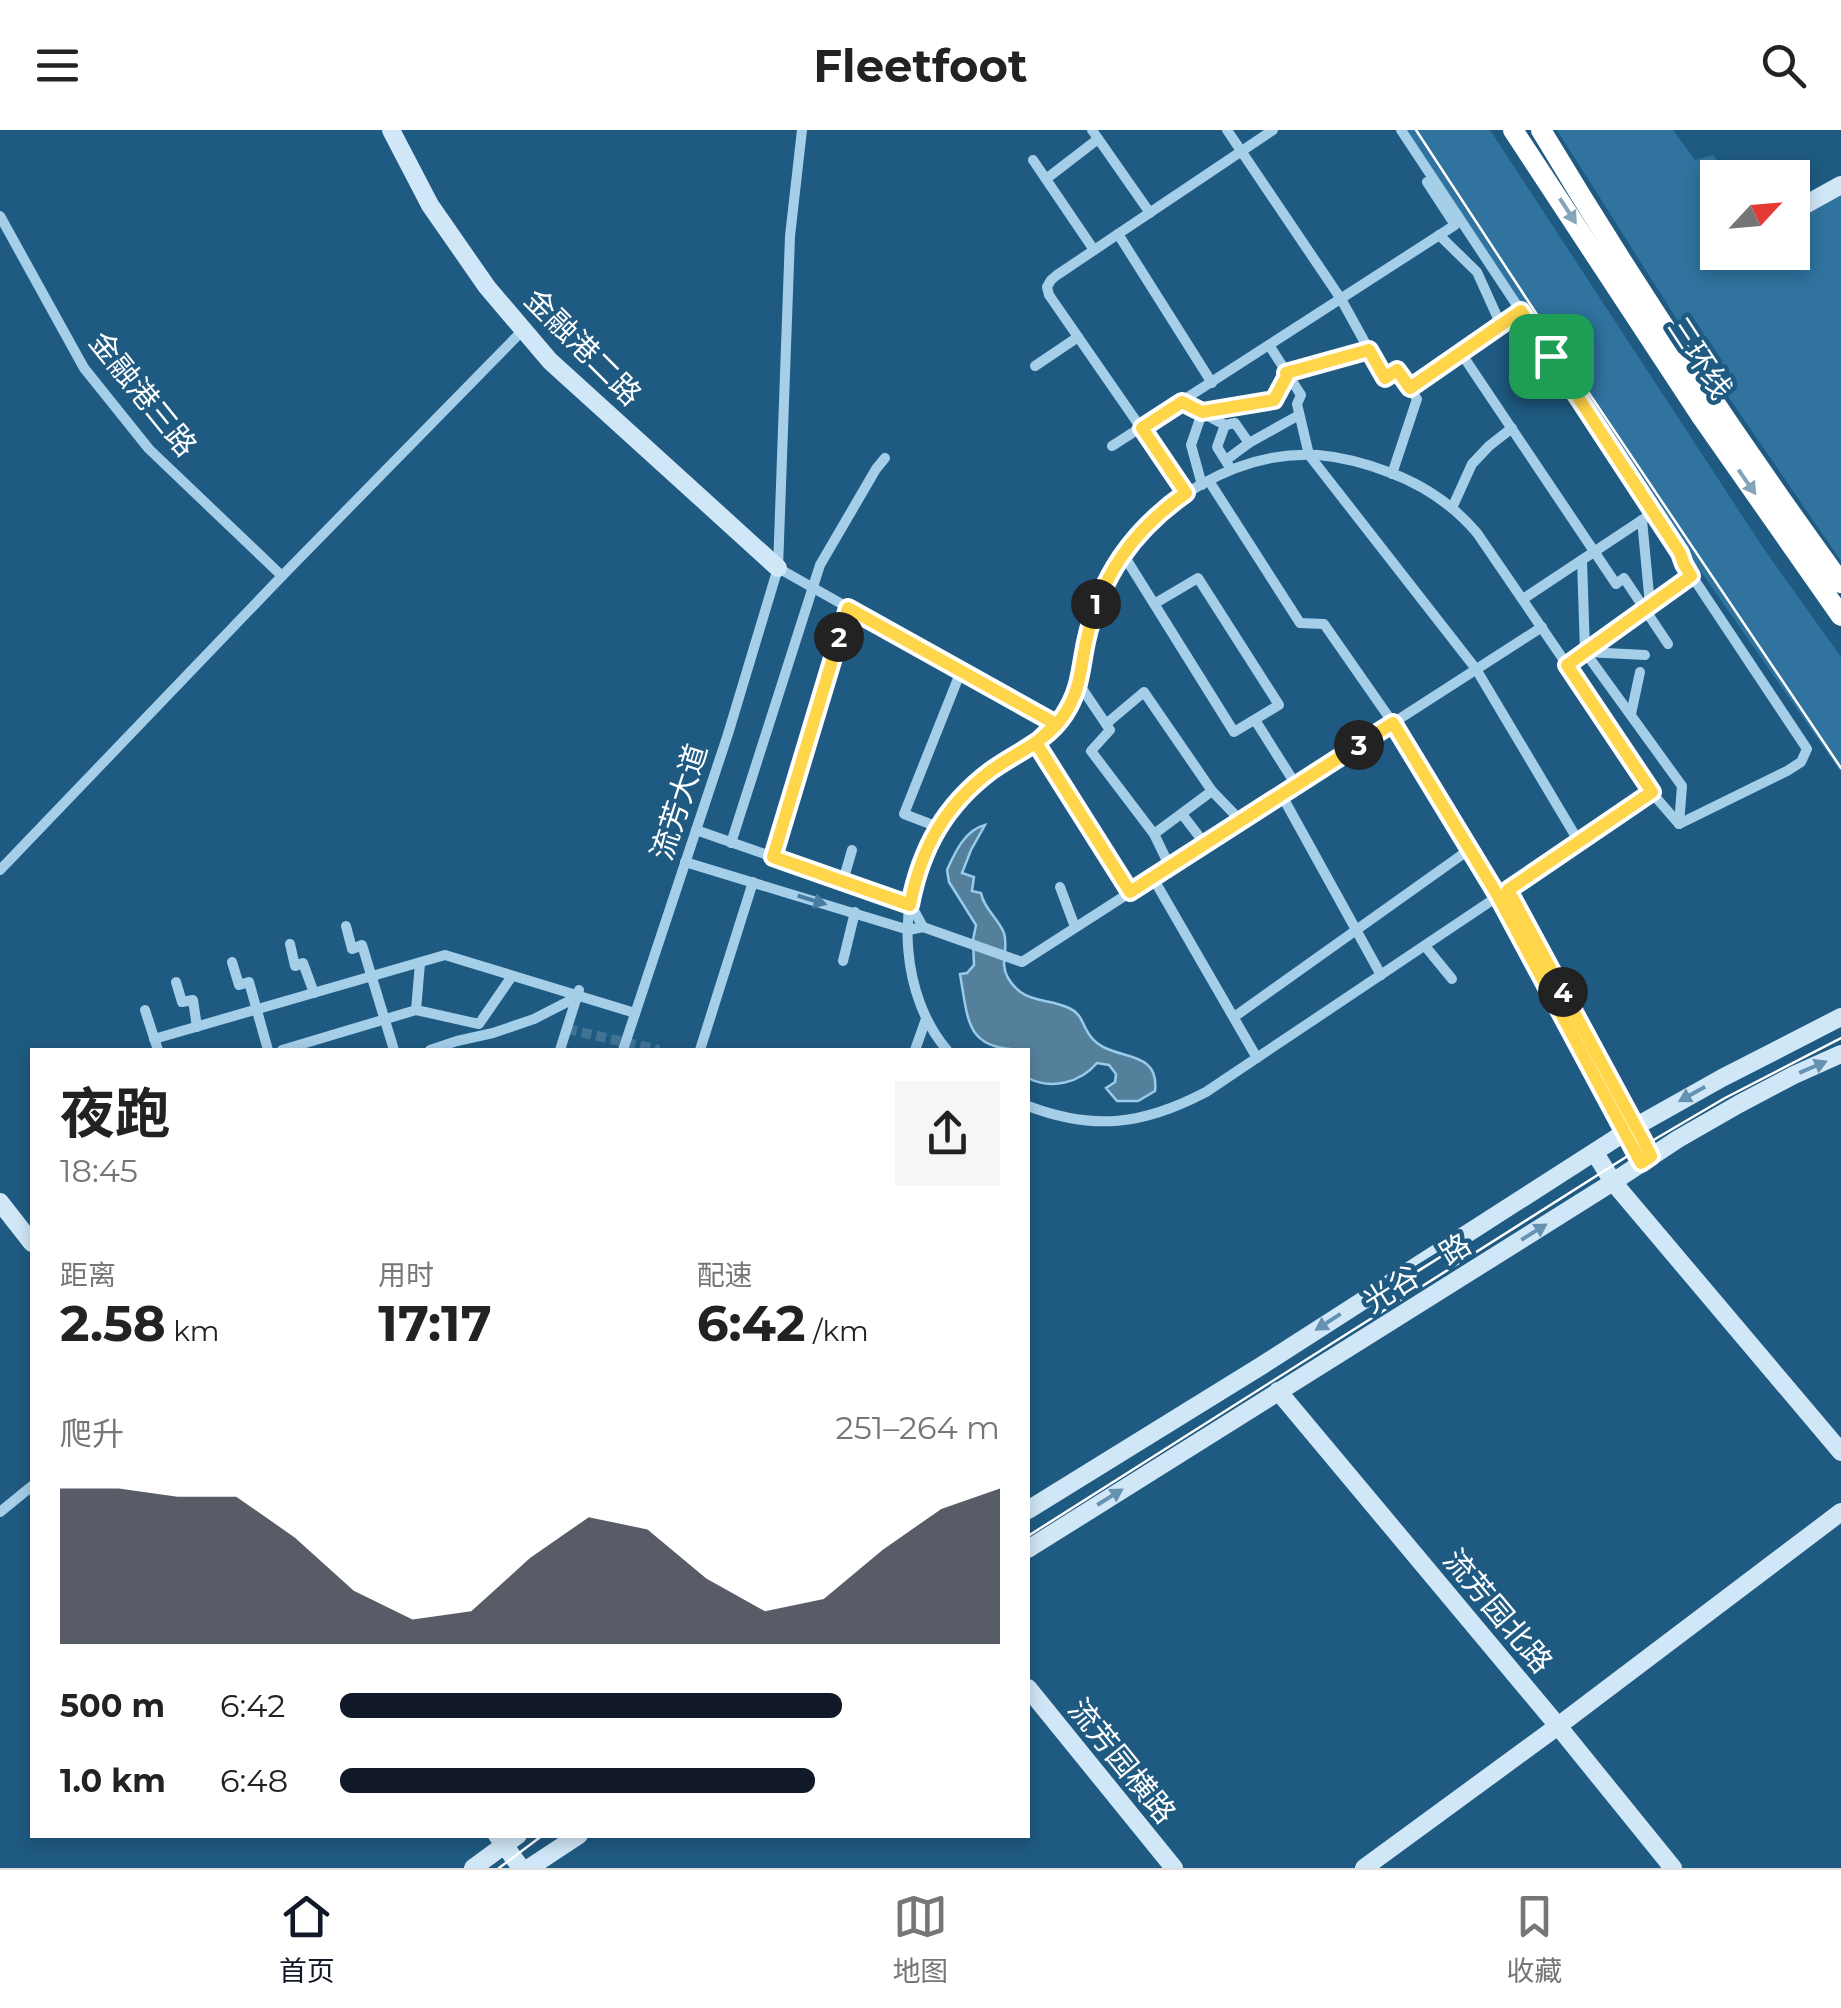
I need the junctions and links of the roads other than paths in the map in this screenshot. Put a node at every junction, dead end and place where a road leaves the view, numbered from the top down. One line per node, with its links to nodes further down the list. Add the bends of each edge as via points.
1 (390, 130): 24 (street, 金融港二路, via 430,205)
2 (802, 130): 53 (street, 流芳大道, via 790,236)
3 (1227, 130): 9 (street)
4 (1274, 130): 9 (street)
5 (1397, 130): 17 (street, via 1455,224); 19 (street)
6 (1513, 130): 62 (highway, 三环线, one-way to 62)
7 (1541, 130): 56 (highway, 三环线, via 1715,403)
8 (1095, 134): 11 (street); 14 (street)
9 (1243, 151): 14 (street); 21 (street)
10 (1033, 160): 11 (street)
11 (1046, 179): 18 (street)
12 (1841, 185): 13 (street)
13 (1810, 202)
14 (1150, 213): 16 (street)
15 (0, 216): 54 (street, 金融港三路, via 84,368 149,449)
16 (1118, 234): 18 (street); 31 (street)
17 (1439, 234): 20 (street); 21 (street)
18 (1094, 250): 25 (street, via 1047,287)
19 (1489, 263): 20 (street); 22 (street)
20 (1477, 272): 23 (street)
21 (1341, 298): 26 (street); 27 (street)
22 (1521, 311): 23 (street); 48 (street)
23 (1501, 325): 28 (street)
24 (524, 329): 53 (street, 金融港二路); 54 (street)
25 (1078, 337): 29 (street); 37 (street)
26 (1269, 345): 30 (street); 31 (street)
27 (1369, 350): 30 (street); 32 (street, via 1385,378 1397,370)
28 (1461, 353): 32 (street); 38 (street)
29 (1035, 366)
30 (1287, 374): 34 (street, via 1274,400); 35 (street, via 1301,395)
31 (1212, 382): 33 (street)
32 (1410, 388): 44 (street, via 1416,398)
33 (1182, 402): 34 (street); 37 (street)
34 (1202, 412): 36 (street); 45 (street, via 1191,445)
35 (1299, 414): 39 (street); 41 (street)
36 (1225, 425): 39 (street, via 1235,423); 43 (street, via 1217,448)
37 (1142, 428): 40 (street); 46 (street)
38 (1512, 428): 47 (street, via 1472,464); 50 (street)
39 (1250, 443): 43 (street)
40 (1112, 446)
41 (1309, 455): 43 (street); 44 (street); 68 (street)
42 (886, 458): 57 (street, via 820,565)
43 (1228, 466): 45 (street)
44 (1392, 474): 47 (street)
45 (1205, 483): 46 (street); 74 (street, via 1300,623 1324,624)
46 (1186, 493): 51 (street)
47 (1452, 508): 58 (street)
48 (1654, 512): 49 (street); 55 (street)
49 (1642, 520): 50 (street); 60 (street)
50 (1596, 551): 52 (street); 60 (street, via 1616,584 1624,578)
51 (1123, 554): 59 (street); 71 (street, via 1094,609)
52 (1582, 560): 58 (street); 65 (street)
53 (778, 568): 57 (street); 86 (street, 流芳大道)
54 (282, 576): 96 (street)
55 (1691, 576): 60 (street); 84 (street, via 1807,750 1787,771)
56 (1841, 583)
57 (813, 588): 61 (street); 88 (street)
58 (1523, 599): 63 (street)
59 (1154, 604): 73 (street, via 1234,732); 73 (street, via 1198,578 1279,705)
60 (1647, 607): 64 (street); 65 (street)
61 (848, 608): 69 (street); 93 (street)
62 (1841, 616)
63 (1542, 627): 67 (street); 68 (street)
64 (1668, 644)
65 (1585, 652): 66 (street); 67 (street); 72 (street)
66 (1644, 654)
67 (1567, 665): 80 (street)
68 (1476, 670): 74 (street); 89 (street)
69 (961, 671): 75 (street); 85 (street, via 904,814)
70 (1640, 672): 72 (street)
71 (1079, 684): 75 (street); 76 (street)
72 (1631, 714): 84 (street, via 1682,786)
73 (1254, 720): 78 (street)
74 (1393, 723): 78 (street); 91 (street)
75 (1056, 724): 77 (street)
76 (1106, 724): 79 (street, via 1144,692); 87 (street, via 1110,730 1091,752)
77 (1036, 743): 85 (street, via 988,774); 101 (street)
78 (1296, 786): 81 (street)
79 (1212, 791): 82 (street); 83 (street)
80 (1652, 792): 84 (street); 89 (street)
81 (1282, 794): 83 (street); 109 (street)
82 (1182, 814): 87 (street); 90 (street)
83 (1241, 820): 90 (street)
84 (1678, 824)
85 (938, 827): 103 (street)
86 (696, 830): 88 (street); 94 (street, 流芳大道)
87 (1154, 834): 95 (street)
88 (731, 842): 93 (street)
89 (1579, 842): 102 (street)
90 (1205, 844): 95 (street)
91 (1470, 849): 102 (street); 109 (street)
92 (852, 850): 98 (street)
93 (773, 857): 98 (street)
94 (685, 862): 99 (street); 126 (street, 流芳大道)
95 (1170, 866): 97 (street)
96 (0, 870)
97 (1153, 878): 101 (street); 127 (street)
98 (843, 881): 103 (street)
99 (753, 882): 104 (street, one-way to 104); 139 (street)
100 (1060, 886): 107 (street)
101 (1130, 892): 107 (street)
102 (1503, 893): 112 (street); 145 (street)
103 (910, 905): 106 (street); 108 (street)
104 (854, 912): 108 (street); 114 (street)
105 (346, 926): 116 (street)
106 (923, 927): 107 (street, via 1022,962); 108 (street)
107 (1075, 927)
108 (908, 930): 130 (street)
109 (1356, 930): 118 (street); 127 (street)
110 (290, 944): 121 (street)
111 (422, 946): 113 (street)
112 (1426, 946): 118 (street); 119 (street)
113 (426, 961): 116 (street); 117 (street, via 445,956); 125 (street)
114 (843, 961)
115 (232, 962): 124 (street, via 239,985 249,982)
116 (372, 976): 121 (street); 129 (street)
117 (512, 976): 122 (street); 125 (street, via 479,1024)
118 (1381, 976): 143 (street)
119 (1452, 979)
120 (176, 982): 131 (street, via 182,1002 193,1000)
121 (314, 993): 124 (street)
122 (578, 993): 126 (street); 133 (street, via 522,1023); 137 (street)
123 (145, 1010): 132 (street)
124 (256, 1010): 131 (street); 134 (street)
125 (416, 1010): 129 (street)
126 (635, 1013): 138 (street, 流芳大道)
127 (1234, 1017): 143 (street)
128 (1841, 1018): 145 (street, 光谷一路, one-way to 145)
129 (385, 1019): 135 (street); 136 (street)
130 (926, 1019): 140 (street); 141 (street)
131 (198, 1027): 132 (street)
132 (156, 1045)
133 (453, 1046)
134 (267, 1048)
135 (289, 1048)
136 (393, 1048)
137 (561, 1048)
138 (624, 1048)
139 (701, 1048)
140 (916, 1048)
141 (946, 1048)
142 (1841, 1054): 147 (street, 光谷一路, one-way to 142)
143 (1257, 1058): 144 (street, via 1206,1092 1154,1115 1101,1122)
144 (1030, 1107)
145 (1630, 1129): 146 (street, 光谷一路); 147 (street)
146 (1595, 1152): 148 (street); 154 (street, 光谷一路, one-way to 154)
147 (1646, 1160): 148 (street, 光谷一路)
148 (1613, 1182): 151 (street, 光谷一路, one-way to 148); 152 (street)
149 (0, 1202): 150 (street)
150 (30, 1241)
151 (1278, 1391): 157 (street, 光谷一路, one-way to 151); 159 (street, 流芳园北路)
152 (1841, 1452)
153 (30, 1488): 155 (street)
154 (1030, 1509)
155 (0, 1512)
156 (1841, 1512): 159 (street)
157 (1030, 1548)
158 (1030, 1690): 165 (street, 流芳园横路)
159 (1558, 1726): 166 (street); 167 (street, 流芳园北路)
160 (506, 1838): 162 (street); 163 (street)
161 (574, 1838): 164 (street)
162 (473, 1868)
163 (520, 1868)
164 (529, 1868)
165 (1174, 1868)
166 (1364, 1868)
167 (1674, 1868)

